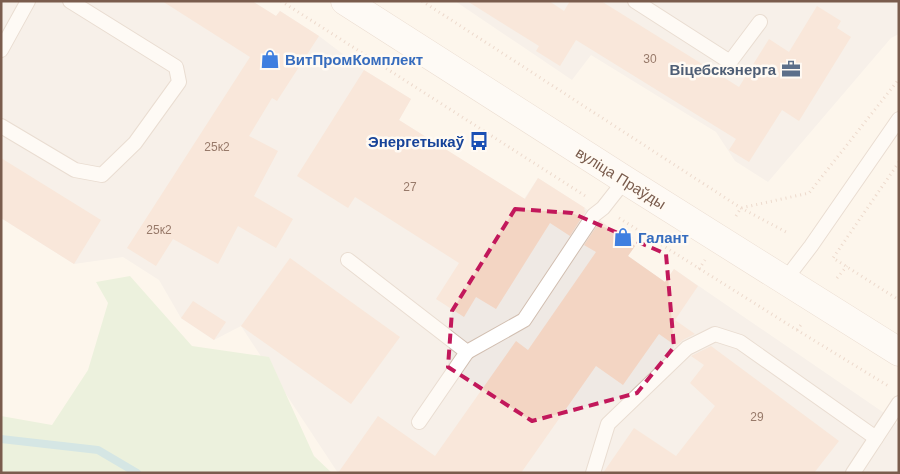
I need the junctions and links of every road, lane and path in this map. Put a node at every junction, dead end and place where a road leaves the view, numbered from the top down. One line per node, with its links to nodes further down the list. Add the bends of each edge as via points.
1 (28, 1): 7 (lane)
2 (70, 1): 10 (lane, via 176,67 179,82 135,143 102,175 75,170)
3 (345, 1): 12 (main road, вуліца Праўды)
4 (422, 1): 13 (path)
5 (634, 1): 6 (lane, via 730,62)
6 (760, 22)
7 (1, 50)
8 (899, 79): 13 (path, via 809,193)
9 (899, 119): 21 (lane)
10 (1, 126)
11 (899, 162): 18 (path, via 833,258)
12 (625, 180): 21 (main road, вуліца Праўды); 25 (lane, via 594,215 524,320)
13 (742, 208): 14 (path); 15 (path)
14 (736, 216)
15 (788, 233)
16 (348, 260): 25 (lane)
17 (705, 260): 19 (path)
18 (847, 266): 20 (path); 22 (path)
19 (699, 269)
20 (837, 278)
21 (785, 280): 26 (main road, вуліца Праўды)
22 (899, 300)
23 (803, 322): 24 (path)
24 (797, 330)
25 (467, 352): 28 (lane)
26 (899, 352)
27 (899, 403): 29 (lane)
28 (419, 422)
29 (876, 438): 30 (lane); 31 (lane, via 740,342 715,334 687,348 608,424)
30 (859, 471)
31 (593, 473)

